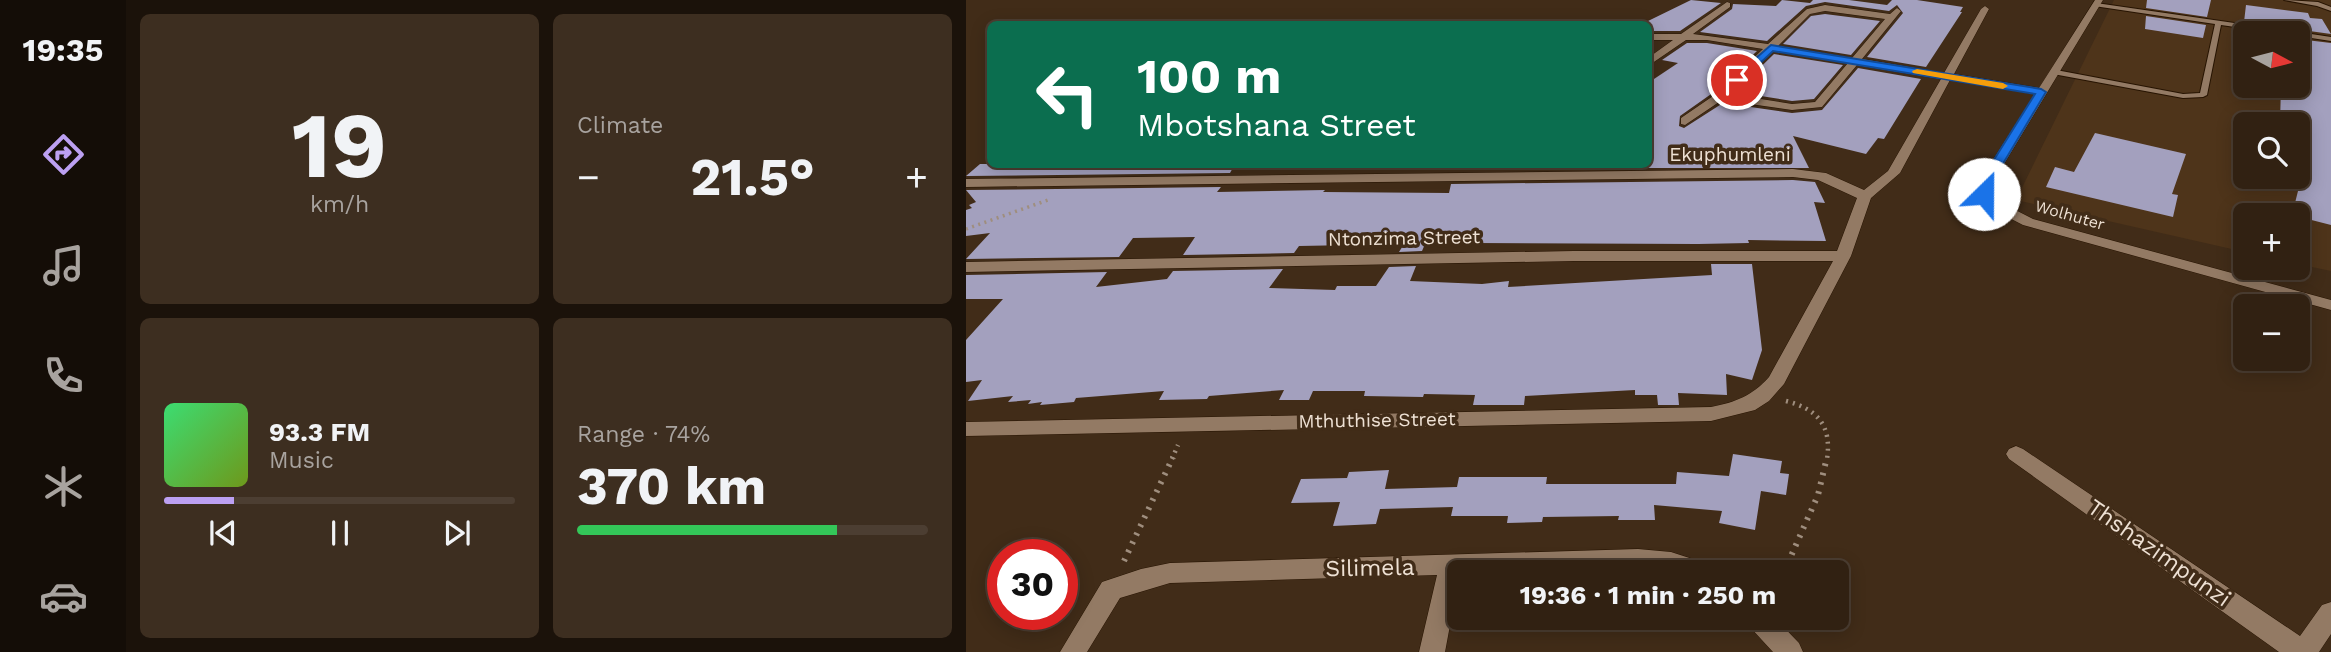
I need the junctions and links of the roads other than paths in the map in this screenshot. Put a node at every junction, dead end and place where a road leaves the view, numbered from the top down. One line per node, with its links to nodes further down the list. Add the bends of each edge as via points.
1 (2287, 0): 5 (lane)
2 (2098, 3): 6 (lane); 15 (street, Wolhuter)
3 (1727, 5): 8 (street)
4 (1985, 9): 16 (street)
5 (2331, 9)
6 (2218, 23): 7 (lane); 15 (lane, via 2203,95 2183,96)
7 (2233, 25)
8 (1685, 36): 10 (street); 12 (street); 13 (street)
9 (2310, 36): 11 (lane)
10 (1652, 37)
11 (2331, 39)
12 (1771, 48): 14 (street); 14 (street, via 1811,10 1895,12); 18 (street)
13 (1652, 60)
14 (1854, 62): 16 (street); 18 (street, via 1822,103 1810,108)
15 (2056, 72): 17 (street, Wolhuter)
16 (1946, 76): 17 (street); 21 (street, via 1893,173)
17 (2041, 92): 24 (street, Wolhuter, via 1986,182 1984,194 1991,203 2028,222)
18 (1720, 96): 19 (street)
19 (1685, 121)
20 (966, 183): 21 (street, Ekuphumleni, via 1793,173 1821,176)
21 (1865, 196): 22 (street)
22 (1843, 256): 23 (street, Ntonzima Street, via 1561,256); 25 (street, Mthuthise Street, via 1771,388 1744,408 1711,414)
23 (966, 267)
24 (2331, 305)
25 (966, 429)
26 (2016, 454): 36 (street, Thshazimpunzi)
27 (1611, 560): 28 (street, Silimela)
28 (1649, 560)
29 (1447, 566): 33 (street, Silimela, via 1170,573 1141,579 1111,590)
30 (1447, 584): 34 (street)
31 (2331, 614): 36 (street)
32 (1769, 630): 35 (street)
33 (1073, 652)
34 (1432, 652)
35 (1790, 652)
36 (2302, 652)

